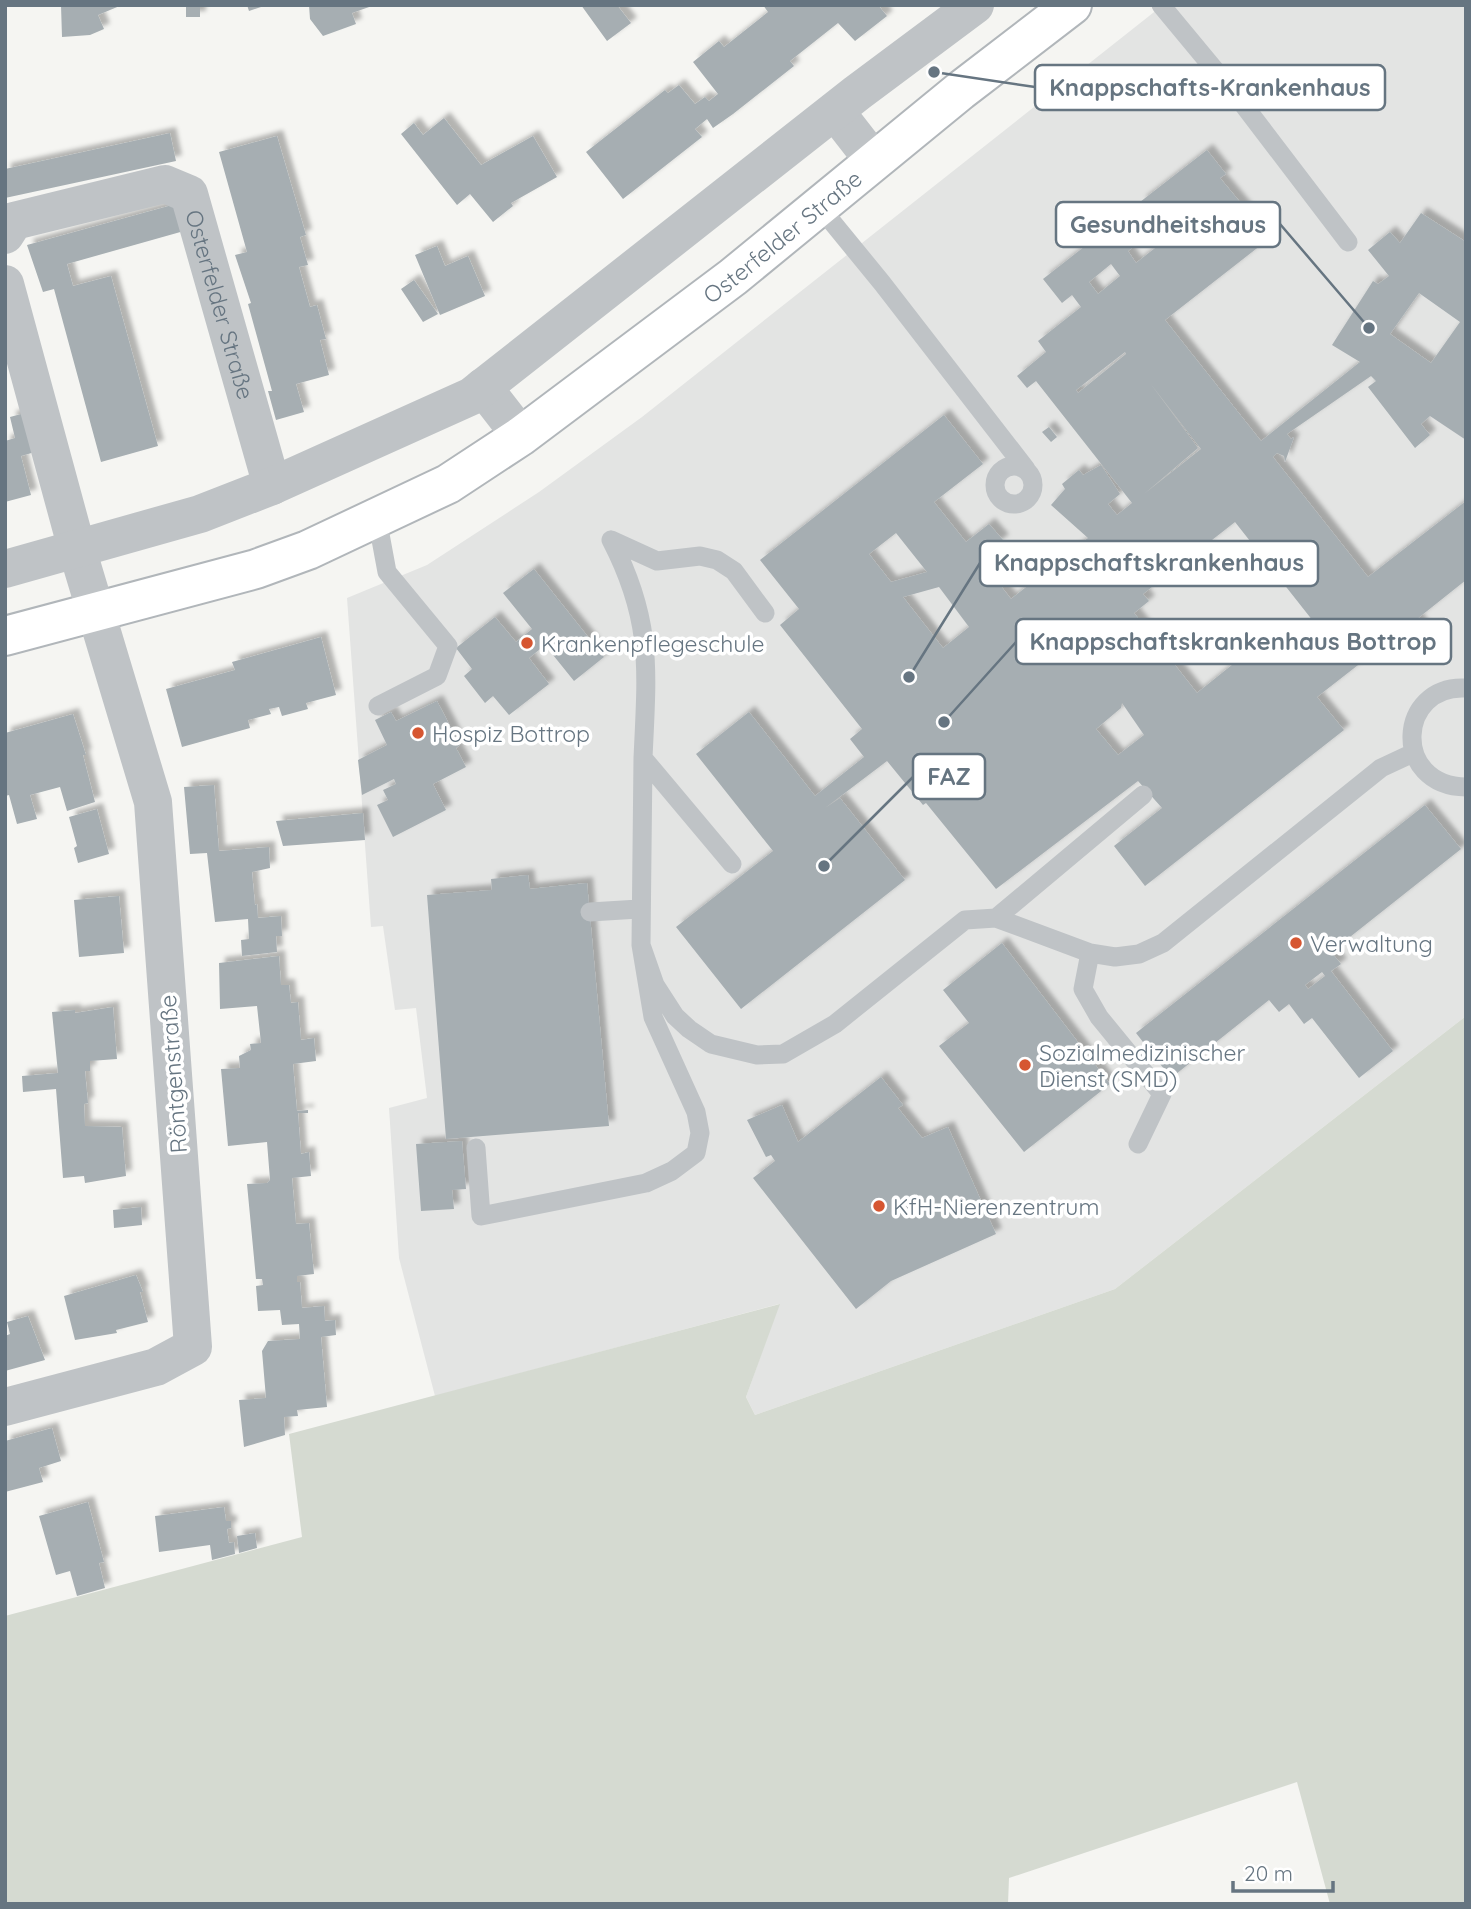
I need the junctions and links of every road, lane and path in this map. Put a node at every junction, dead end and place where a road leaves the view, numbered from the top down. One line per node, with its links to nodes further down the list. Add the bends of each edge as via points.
1 (975, 5): 4 (street)
2 (1072, 5): 5 (main road, Osterfelder Straße)
3 (1161, 5): 8 (lane)
4 (835, 111): 5 (street, Osterfelder Straße); 11 (street)
5 (874, 161): 6 (main road, Osterfelder Straße)
6 (819, 206): 12 (main road, Osterfelder Straße, via 733,277); 13 (lane, via 1007,445)
7 (5, 235): 14 (street, Osterfelder Straße, via 14,221 165,184 189,194)
8 (1348, 242)
9 (5, 284): 10 (street)
10 (12, 344): 16 (street)
11 (483, 387): 12 (street); 14 (street)
12 (521, 436): 15 (main road, Osterfelder Straße, via 448,484)
13 (1016, 468)
14 (272, 486): 16 (street, via 200,514)
15 (376, 518): 18 (main road, Osterfelder Straße, via 256,569); 22 (lane, via 387,572 448,646 437,676)
16 (77, 549): 17 (street); 18 (street)
17 (5, 569)
18 (97, 612): 20 (main road, Osterfelder Straße); 35 (street, Röntgenstraße, via 153,802 193,1347 156,1367)
19 (765, 613): 24 (lane, via 734,571 717,560 700,556 657,561 611,540 637,598 647,649)
20 (5, 636)
21 (1466, 688): 23 (lane, via 1439,692 1420,709 1413,724)
22 (378, 706)
23 (1413, 753): 25 (lane, via 1429,776); 32 (lane, via 1381,768 1163,943 1127,956)
24 (643, 758): 27 (lane); 28 (lane)
25 (1463, 792)
26 (1143, 795): 30 (lane)
27 (732, 864)
28 (639, 909): 29 (lane); 31 (lane)
29 (590, 912)
30 (996, 918): 31 (lane, via 965,920 835,1024 783,1054 733,1051 711,1044 689,1029 655,985); 32 (lane)
31 (641, 945): 34 (lane, via 653,1017 696,1112 700,1133 696,1153 646,1183 481,1216)
32 (1090, 953): 33 (lane, via 1083,989 1162,1094)
33 (1138, 1144)
34 (476, 1149)
35 (5, 1407)

